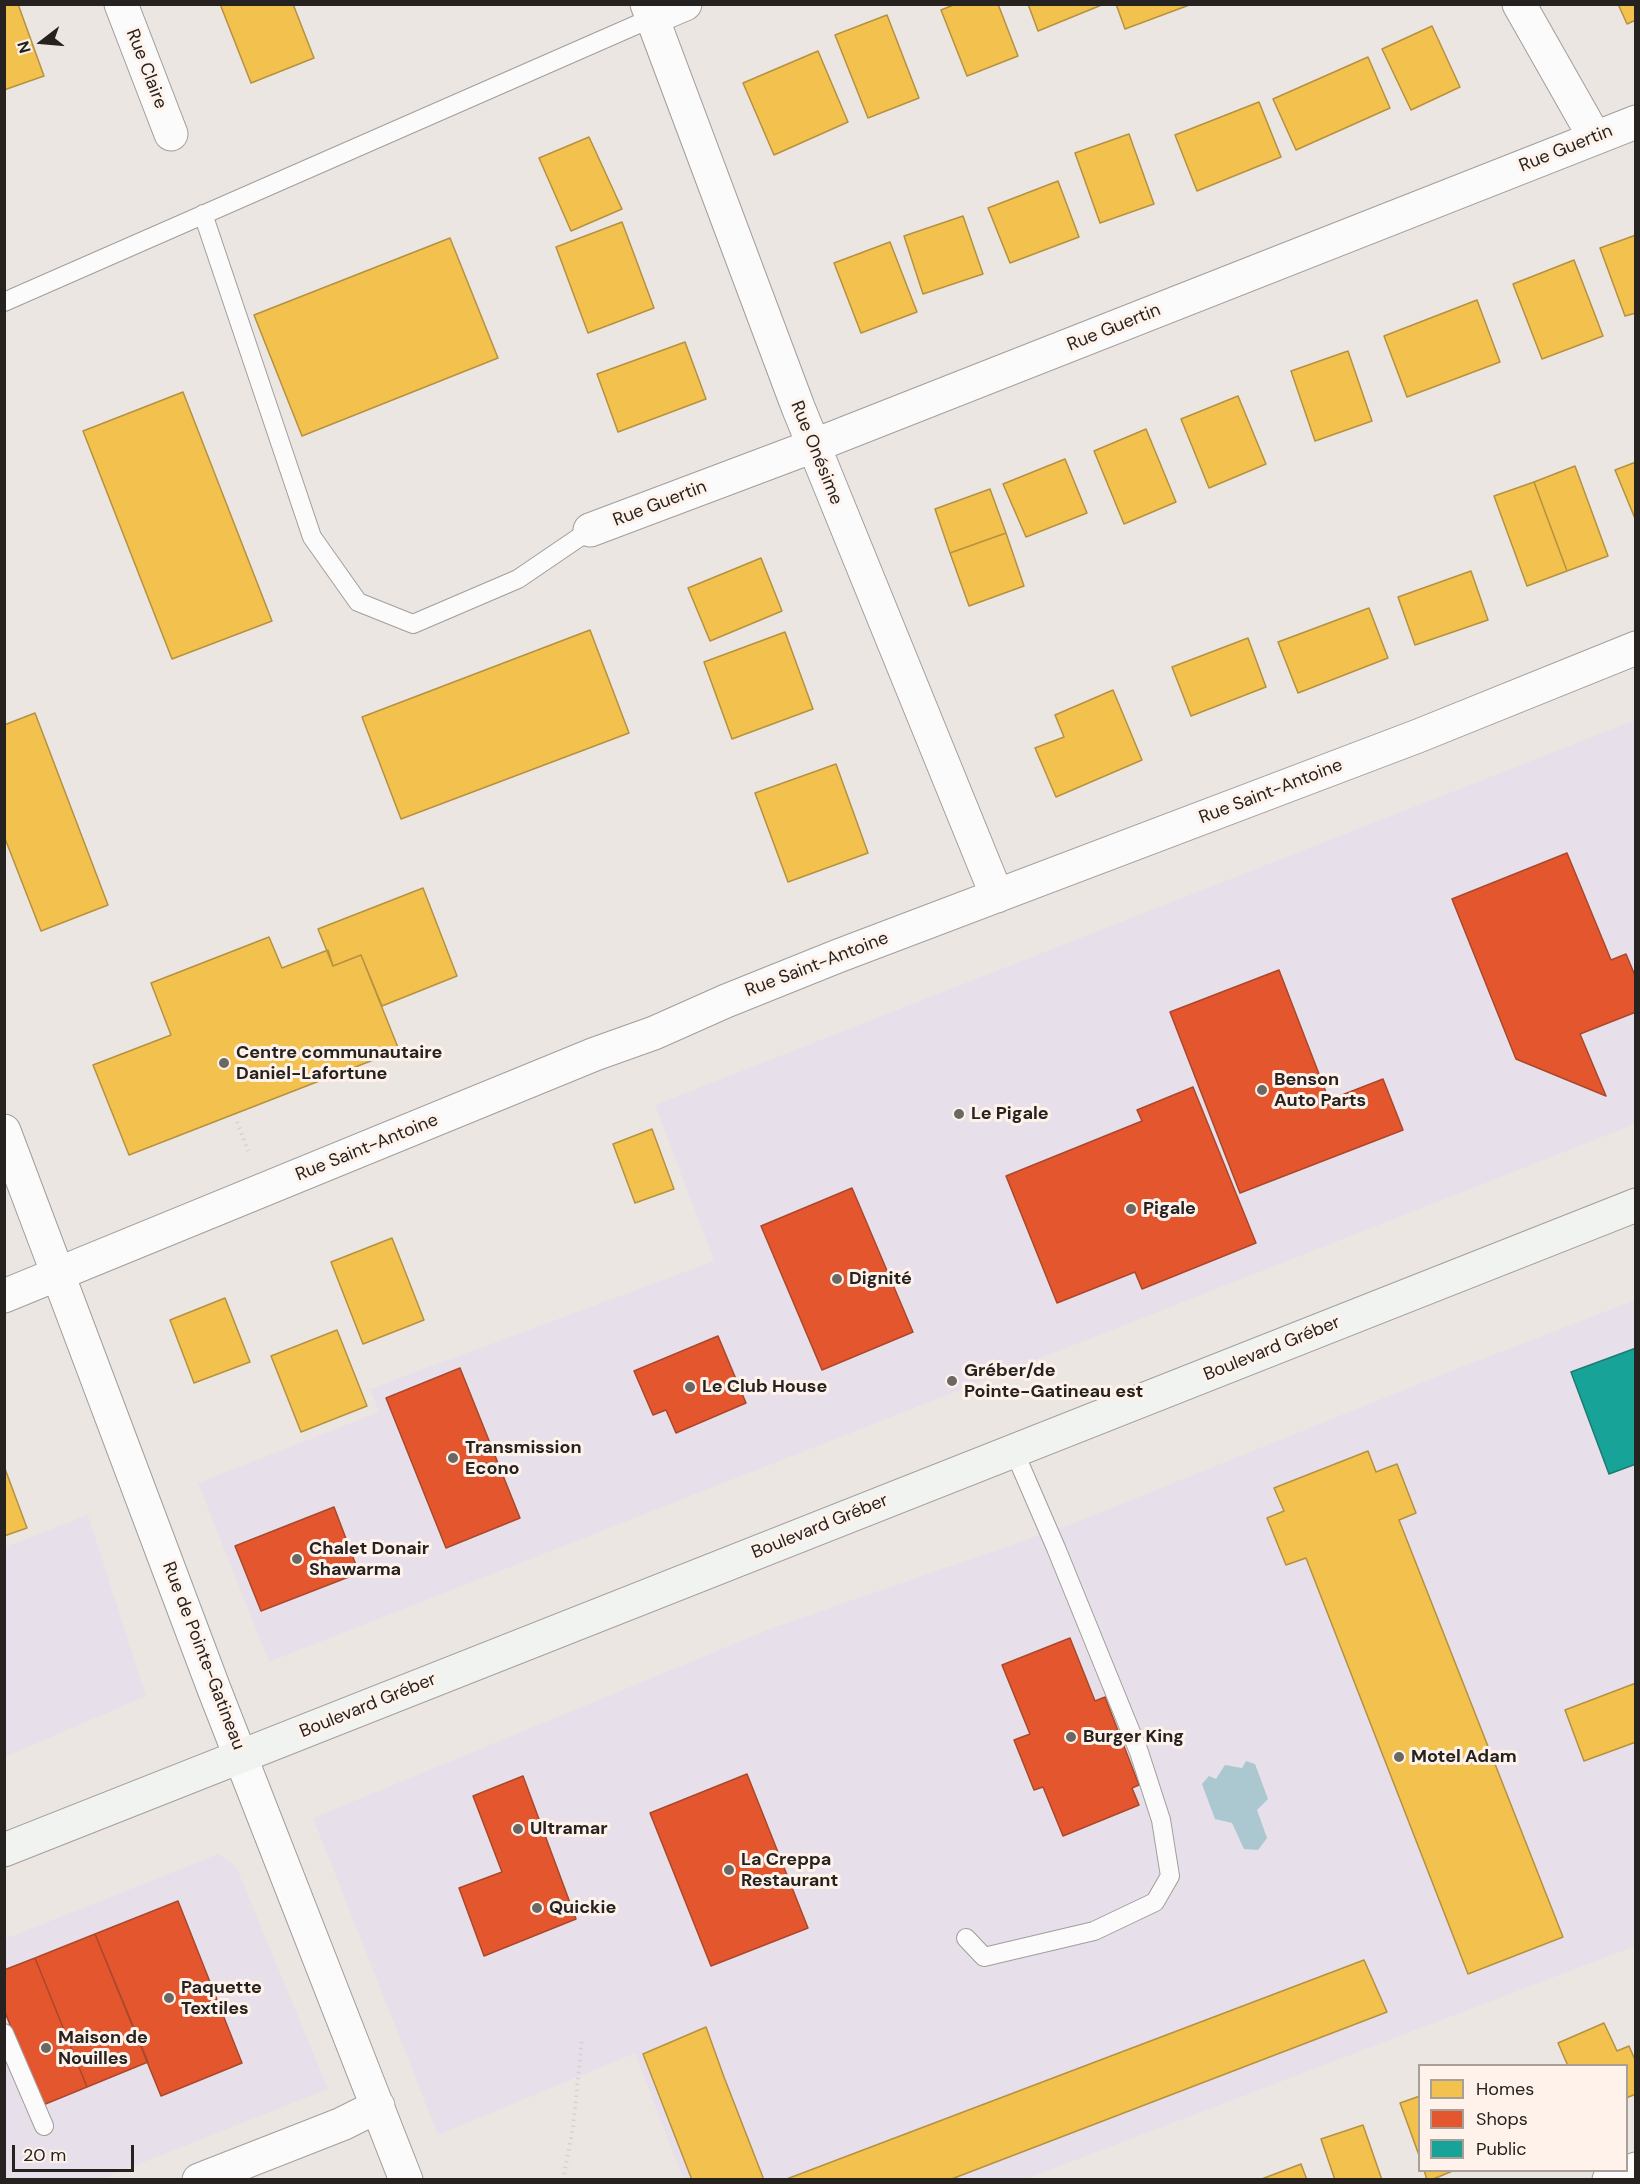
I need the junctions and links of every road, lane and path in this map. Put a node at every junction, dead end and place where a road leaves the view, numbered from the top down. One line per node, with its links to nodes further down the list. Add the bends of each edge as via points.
1 (121, 4): 6 (street, Rue Claire)
2 (685, 4): 4 (street)
3 (1519, 4): 7 (street)
4 (650, 11): 8 (lane); 10 (street, Rue Onésime)
5 (1635, 122): 7 (street, Rue Guertin)
6 (171, 134)
7 (1594, 138): 10 (street, Rue Guertin)
8 (203, 214): 9 (lane); 11 (lane, via 312,537 358,602 413,624 518,579)
9 (4, 302)
10 (813, 446): 11 (street, Rue Guertin); 13 (street, Rue Onésime)
11 (590, 530)
12 (1635, 648): 13 (street, Rue Saint-Antoine, via 1418,736)
13 (997, 896): 18 (street, Rue Saint-Antoine, via 595,1054)
14 (237, 1122): 16 (path)
15 (4, 1131): 18 (street, Rue de Pointe-Gatineau)
16 (248, 1151)
17 (1635, 1205): 20 (main road, Boulevard Gréber)
18 (59, 1275): 19 (street, Rue Saint-Antoine); 21 (street, Rue de Pointe-Gatineau)
19 (4, 1296)
20 (1014, 1451): 21 (main road, Boulevard Gréber); 23 (lane, via 1139,1752 1161,1820 1170,1876 1155,1902 1094,1931 984,1957)
21 (241, 1756): 22 (main road, Boulevard Gréber); 26 (street, Rue de Pointe-Gatineau)
22 (4, 1850)
23 (966, 1938)
24 (4, 2033): 27 (lane)
25 (582, 2038): 31 (path, via 573,2128)
26 (378, 2106): 29 (street); 30 (street, Rue de Pointe-Gatineau)
27 (44, 2126)
28 (1628, 2172): 32 (street)
29 (199, 2180)
30 (406, 2180)
31 (563, 2180)
32 (1609, 2180)

